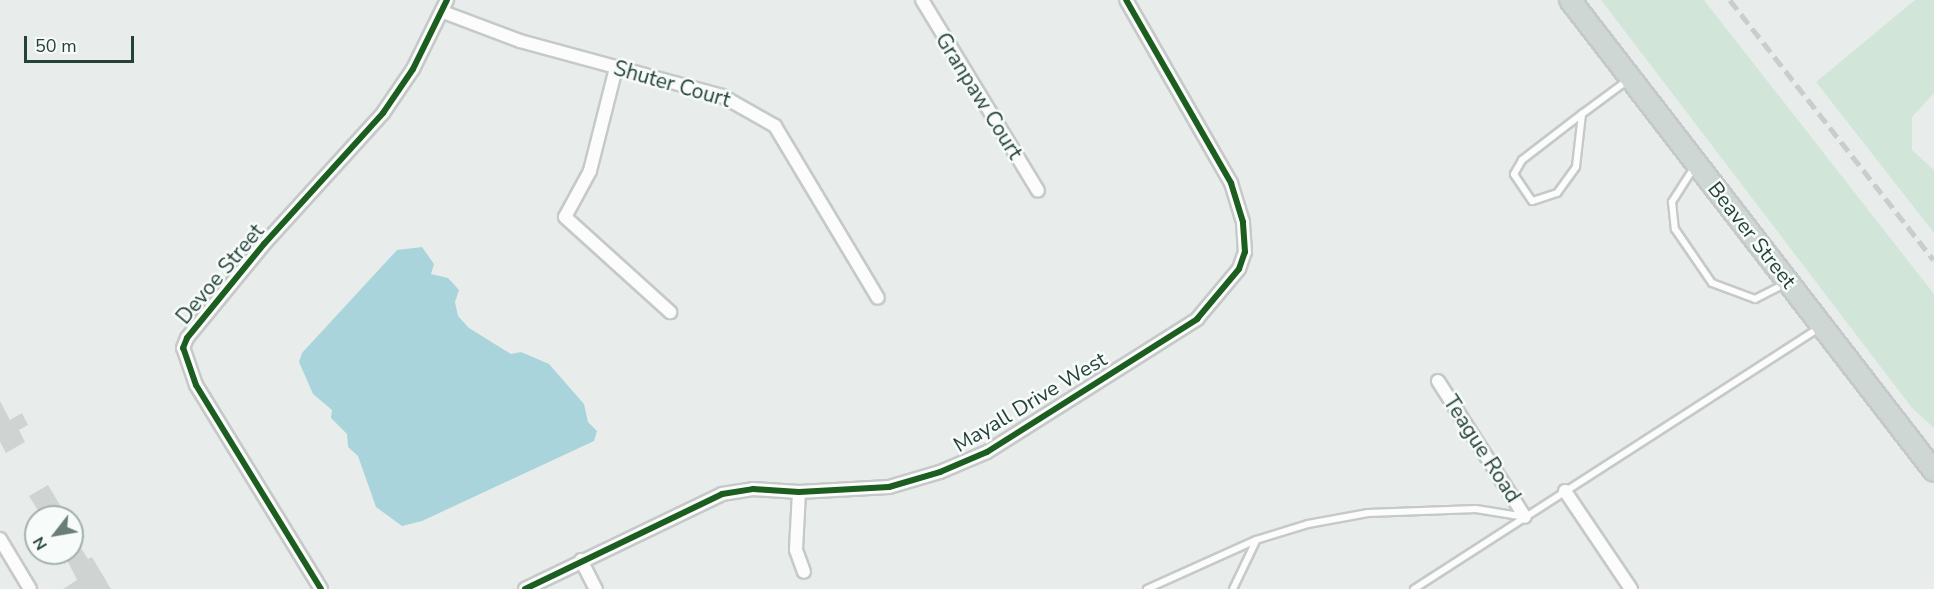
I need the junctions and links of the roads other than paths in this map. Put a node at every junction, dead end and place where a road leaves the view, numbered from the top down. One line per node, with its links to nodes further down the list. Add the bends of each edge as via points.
1 (922, 0): 9 (street, Granpaw Court)
2 (1126, 0): 17 (street, Mayall Drive West, via 1230,183 1243,222 1245,252 1239,269 1197,320 987,452 940,472 889,487)
3 (1570, 0): 6 (main road, Beaver Street)
4 (445, 6): 5 (street, Shuter Court, via 520,41); 24 (street, Devoe Street, via 413,69 383,113 264,244 183,348 196,385)
5 (616, 68): 11 (street, Shuter Court, via 722,96 776,126); 12 (street, via 590,171 565,217)
6 (1630, 78): 7 (lane); 8 (main road, Beaver Street)
7 (1582, 114): 7 (lane, via 1522,160 1514,174 1532,201 1557,193 1576,167)
8 (1696, 163): 10 (main road, Beaver Street); 10 (lane, via 1672,202 1675,228 1712,283 1755,299)
9 (1038, 191)
10 (1788, 282): 13 (main road, Beaver Street)
11 (878, 298)
12 (670, 312)
13 (1822, 326): 15 (main road, Beaver Street); 16 (lane)
14 (1438, 381): 18 (street, Teague Road)
15 (1934, 471)
16 (1564, 491): 18 (lane); 30 (street)
17 (799, 492): 21 (street, Mayall Drive West, via 753,489 722,494); 22 (street, via 796,550)
18 (1526, 517): 20 (lane, via 1476,510 1368,513 1308,524); 29 (lane)
19 (0, 539): 23 (street)
20 (1256, 540): 27 (lane); 28 (lane)
21 (581, 560): 25 (street, Mayall Drive West); 26 (street)
22 (804, 572)
23 (30, 589)
24 (321, 589)
25 (525, 589)
26 (596, 589)
27 (1147, 589)
28 (1233, 589)
29 (1414, 589)
30 (1631, 589)

